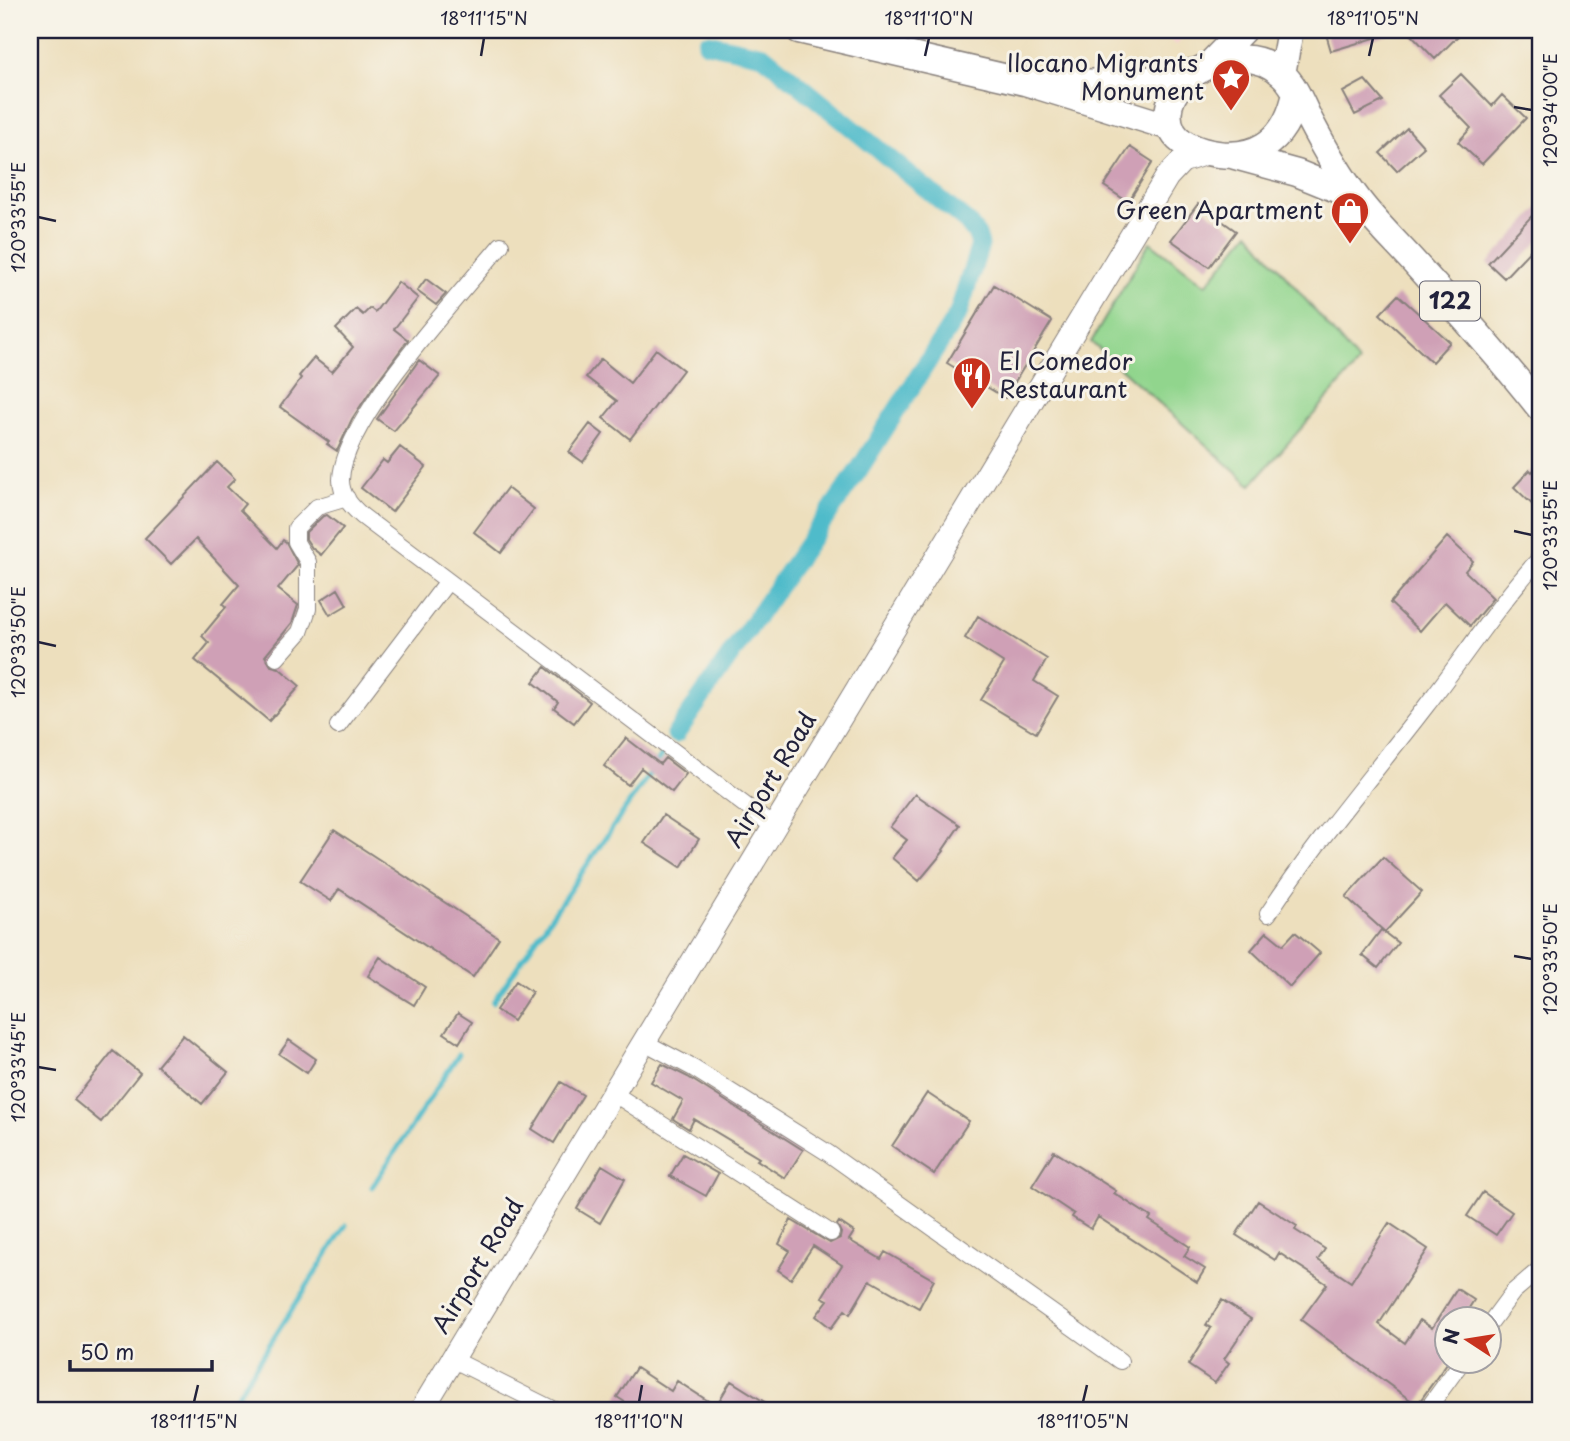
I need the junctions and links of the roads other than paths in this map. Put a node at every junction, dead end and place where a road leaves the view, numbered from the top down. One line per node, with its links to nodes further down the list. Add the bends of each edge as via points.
1 (799, 30): 5 (main road)
2 (1243, 30): 4 (main road)
3 (1290, 30): 6 (main road)
4 (1205, 67): 5 (main road, via 1130,83); 6 (main road, via 1241,57 1256,60); 7 (main road, via 1177,90 1169,113)
5 (1025, 82): 7 (main road)
6 (1289, 83): 8 (main road, via 1292,110 1280,134 1267,144); 10 (main road, 122)
7 (1173, 133): 8 (main road, via 1194,148); 9 (main road, via 1174,156)
8 (1221, 154): 9 (main road, via 1182,161); 10 (main road, 122, via 1297,173)
9 (1167, 177): 18 (main road, Airport Road)
10 (1356, 197): 12 (main road, 122)
11 (501, 245): 13 (street, via 377,397 345,464 341,480)
12 (1540, 408)
13 (347, 498): 15 (street, via 362,516); 16 (street, via 317,507 296,528 296,541 307,562 308,610 300,632)
14 (1540, 558): 19 (street, via 1300,866)
15 (448, 582): 17 (street); 18 (street)
16 (277, 658)
17 (338, 726)
18 (774, 827): 20 (main road, Airport Road)
19 (1268, 914)
20 (644, 1042): 21 (main road, Airport Road); 26 (street, via 828,1153)
21 (613, 1093): 22 (street); 25 (main road, Airport Road)
22 (831, 1233)
23 (1540, 1269): 24 (street)
24 (1504, 1304)
25 (452, 1359): 28 (main road, Airport Road); 29 (street)
26 (1120, 1361)
27 (1453, 1374): 30 (street)
28 (421, 1411)
29 (555, 1411)
30 (1426, 1411)

